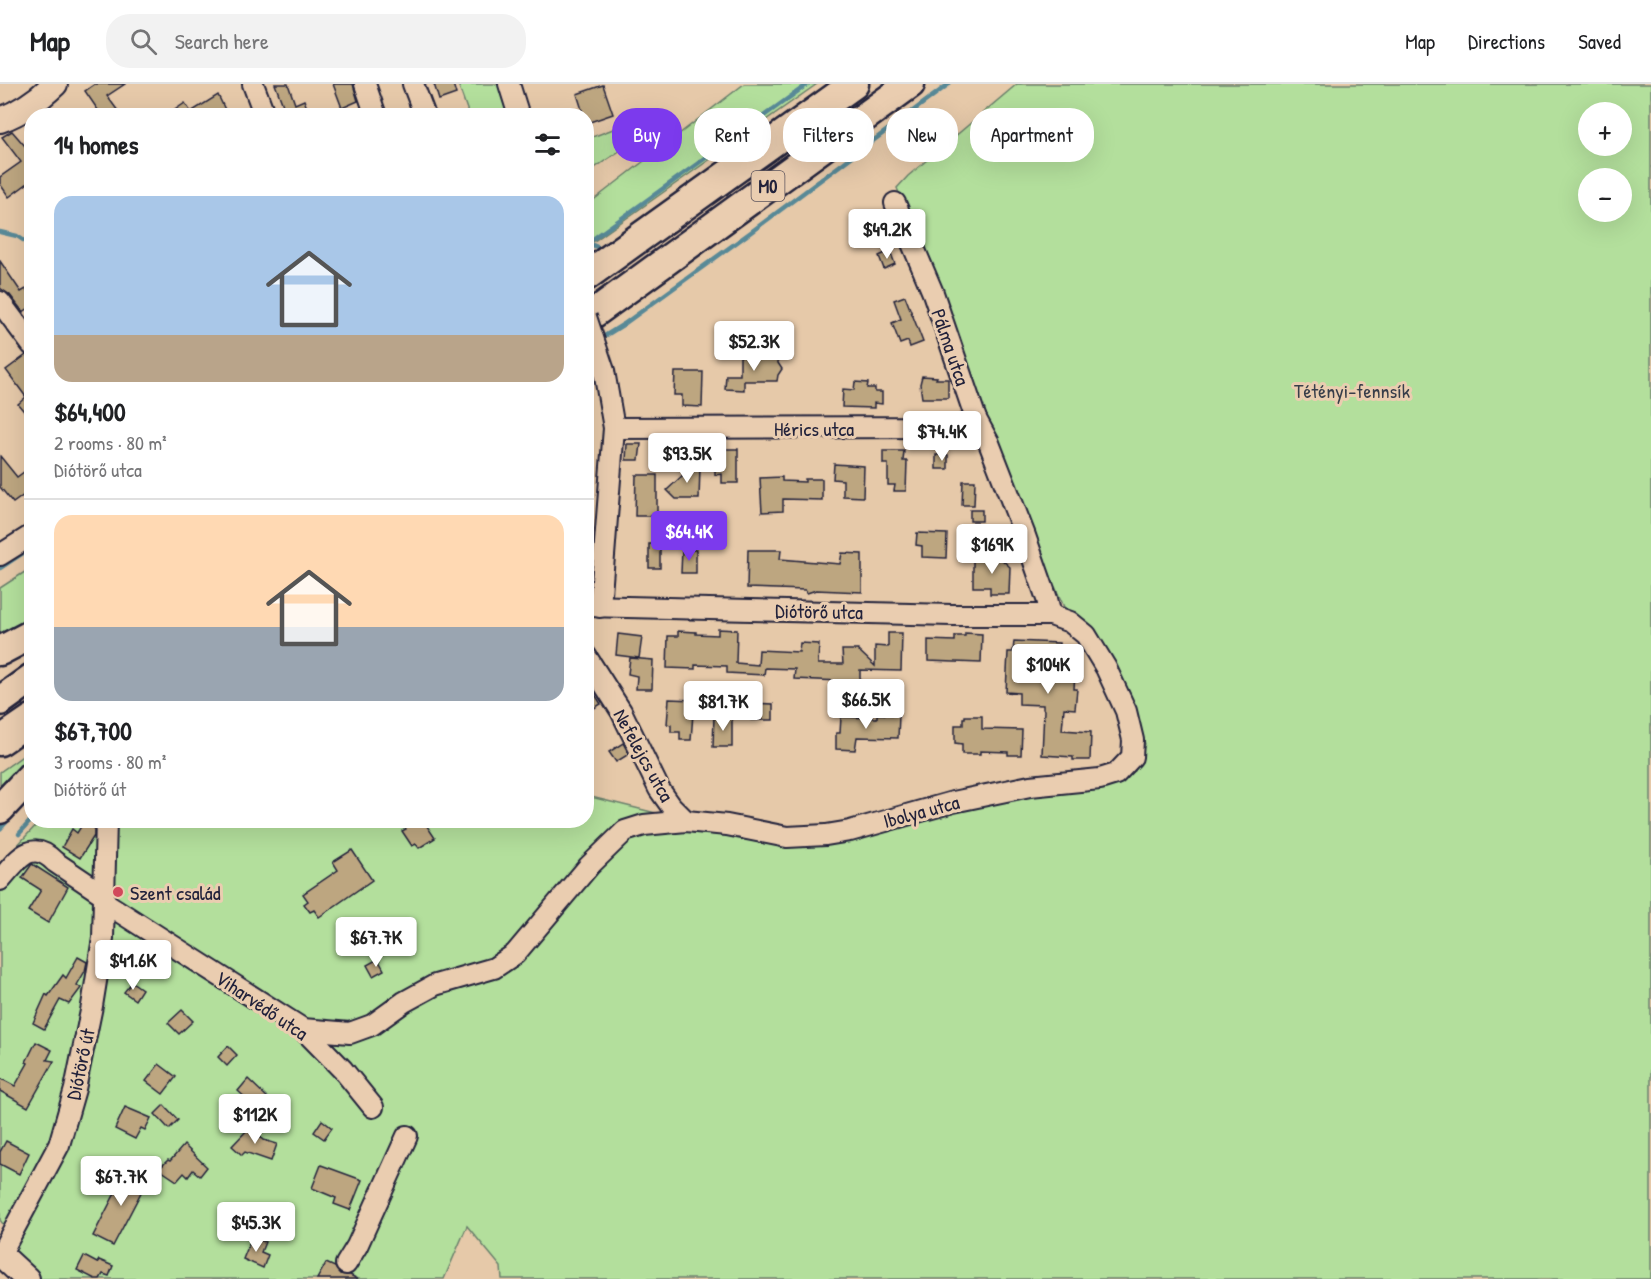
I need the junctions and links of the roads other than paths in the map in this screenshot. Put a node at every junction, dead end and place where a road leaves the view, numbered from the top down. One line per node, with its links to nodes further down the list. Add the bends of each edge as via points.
1 (55, 84): 8 (main road)
2 (254, 84): 9 (street)
3 (365, 84): 10 (street)
4 (413, 84): 11 (street)
5 (509, 84): 12 (street)
6 (854, 84): 16 (highway, M0)
7 (910, 84): 18 (highway, M0)
8 (26, 108)
9 (262, 108)
10 (373, 108)
11 (422, 108)
12 (516, 108)
13 (24, 109): 14 (main road)
14 (0, 120)
15 (895, 203): 21 (street, Pálma utca, via 933,292)
16 (594, 270)
17 (0, 302): 19 (street)
18 (594, 312)
19 (24, 334)
20 (594, 342): 22 (street, bridge, via 604,371)
21 (976, 419): 22 (street, Hérics utca, via 960,427); 27 (street, Pálma utca, via 1024,533)
22 (614, 428): 25 (street)
23 (24, 540): 24 (street)
24 (0, 555)
25 (594, 585)
26 (594, 608): 27 (street, Diótörő utca)
27 (1051, 615): 37 (street, Ibolya utca, via 1071,622 1086,634 1121,700 1133,740 1132,757 1116,774 953,802 826,835 787,837)
28 (24, 638): 29 (highway)
29 (0, 651)
30 (594, 669): 37 (street, Nefelejcs utca, via 621,711 659,789)
31 (24, 684): 32 (highway)
32 (0, 701)
33 (24, 724): 34 (highway)
34 (0, 741)
35 (24, 784): 36 (highway)
36 (0, 809)
37 (686, 821): 41 (street, Ibolya utca, via 625,831 589,866 515,954 494,968 435,985 372,1025 350,1033)
38 (106, 828): 40 (street, Diótörő út)
39 (0, 880): 40 (street, Viharvédő utca, via 28,851 37,850)
40 (104, 898): 41 (street, Viharvédő utca); 44 (street, Diótörő út, via 98,976 64,1133)
41 (303, 1029): 42 (street, Viharvédő utca)
42 (373, 1107)
43 (407, 1136): 45 (street)
44 (0, 1254): 46 (main road)
45 (346, 1264)
46 (27, 1279)

